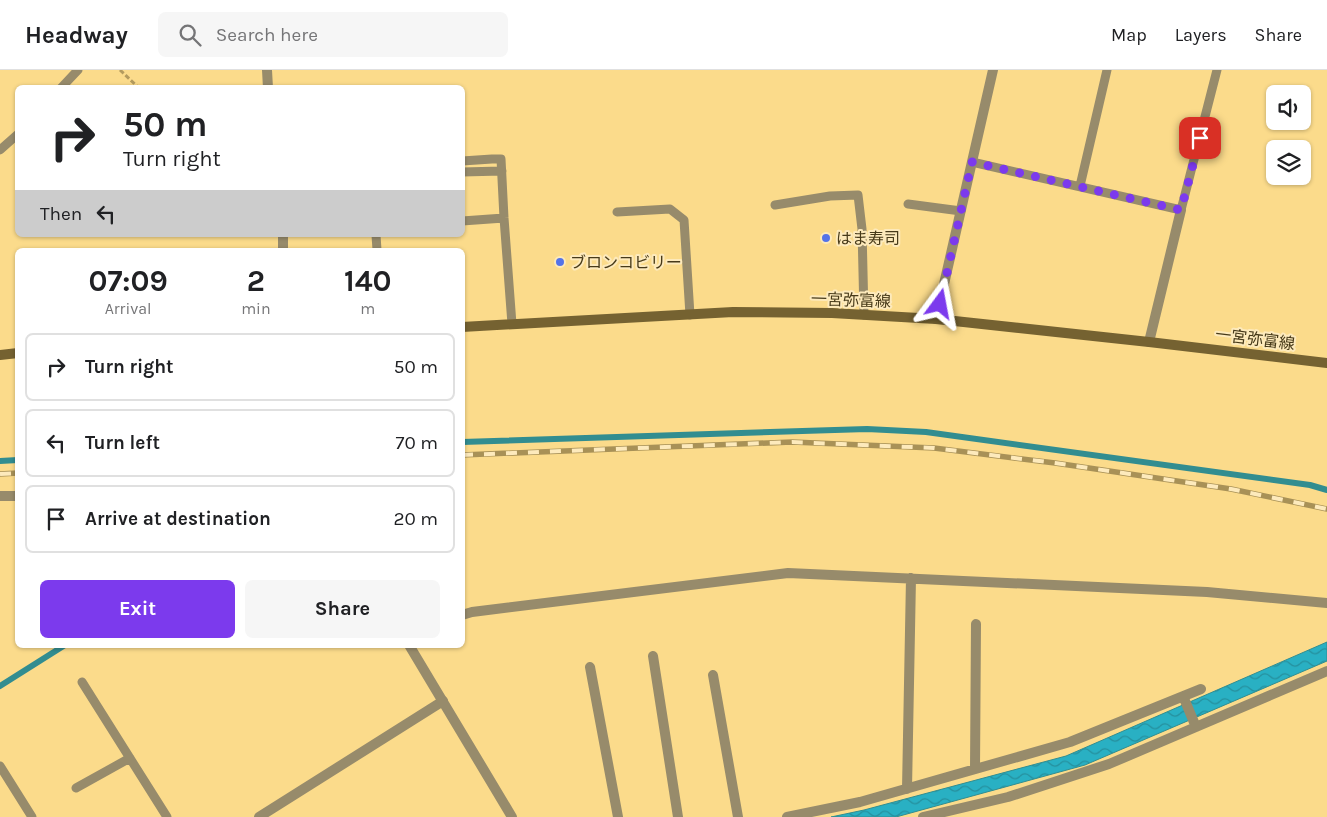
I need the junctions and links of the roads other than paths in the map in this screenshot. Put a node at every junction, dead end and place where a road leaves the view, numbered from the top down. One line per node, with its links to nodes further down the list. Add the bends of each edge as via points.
1 (78, 70): 6 (lane)
2 (267, 70): 7 (street)
3 (993, 70): 11 (street)
4 (1107, 70): 14 (lane)
5 (1217, 70): 17 (lane)
6 (64, 85)
7 (268, 85)
8 (15, 137): 9 (lane)
9 (0, 150)
10 (465, 161): 13 (lane, via 501,159)
11 (972, 162): 14 (lane); 18 (street)
12 (465, 172): 13 (lane)
13 (502, 175): 20 (lane)
14 (1080, 186): 17 (lane)
15 (908, 204): 18 (lane)
16 (775, 205): 23 (lane, via 830,196 858,196)
17 (1181, 210): 27 (street)
18 (961, 211): 24 (street)
19 (618, 212): 22 (lane, via 670,209 684,220)
20 (504, 218): 21 (lane); 25 (lane)
21 (465, 221)
22 (690, 315): 23 (main road, 一宮弥富線, via 742,312); 25 (main road, 一宮弥富線)
23 (864, 315): 24 (main road, 一宮弥富線)
24 (936, 319): 27 (main road, 一宮弥富線)
25 (512, 324): 26 (main road, 一宮弥富線)
26 (465, 327)
27 (1149, 342): 30 (main road, 一宮弥富線)
28 (15, 354): 29 (main road)
29 (0, 355)
30 (1327, 362)
31 (0, 496): 32 (street)
32 (15, 496)
33 (910, 578): 34 (street, via 1207,592); 35 (street, via 788,573); 51 (street)
34 (1327, 603)
35 (465, 613)
36 (976, 624): 49 (street)
37 (411, 648): 45 (street)
38 (653, 656): 57 (street)
39 (590, 668): 56 (street)
40 (1327, 671): 46 (street)
41 (713, 675): 58 (street)
42 (82, 682): 47 (lane)
43 (1201, 688): 44 (street)
44 (1184, 699): 46 (street); 49 (street, via 1070,742)
45 (443, 701): 54 (street); 55 (street)
46 (1195, 724): 60 (street, via 1109,764 1008,797)
47 (130, 758): 50 (lane); 53 (lane)
48 (0, 766): 52 (lane)
49 (975, 769): 51 (street)
50 (76, 788)
51 (906, 789): 59 (street)
52 (32, 817)
53 (167, 817)
54 (259, 817)
55 (512, 817)
56 (618, 817)
57 (678, 817)
58 (738, 817)
59 (787, 817)
60 (923, 817)

